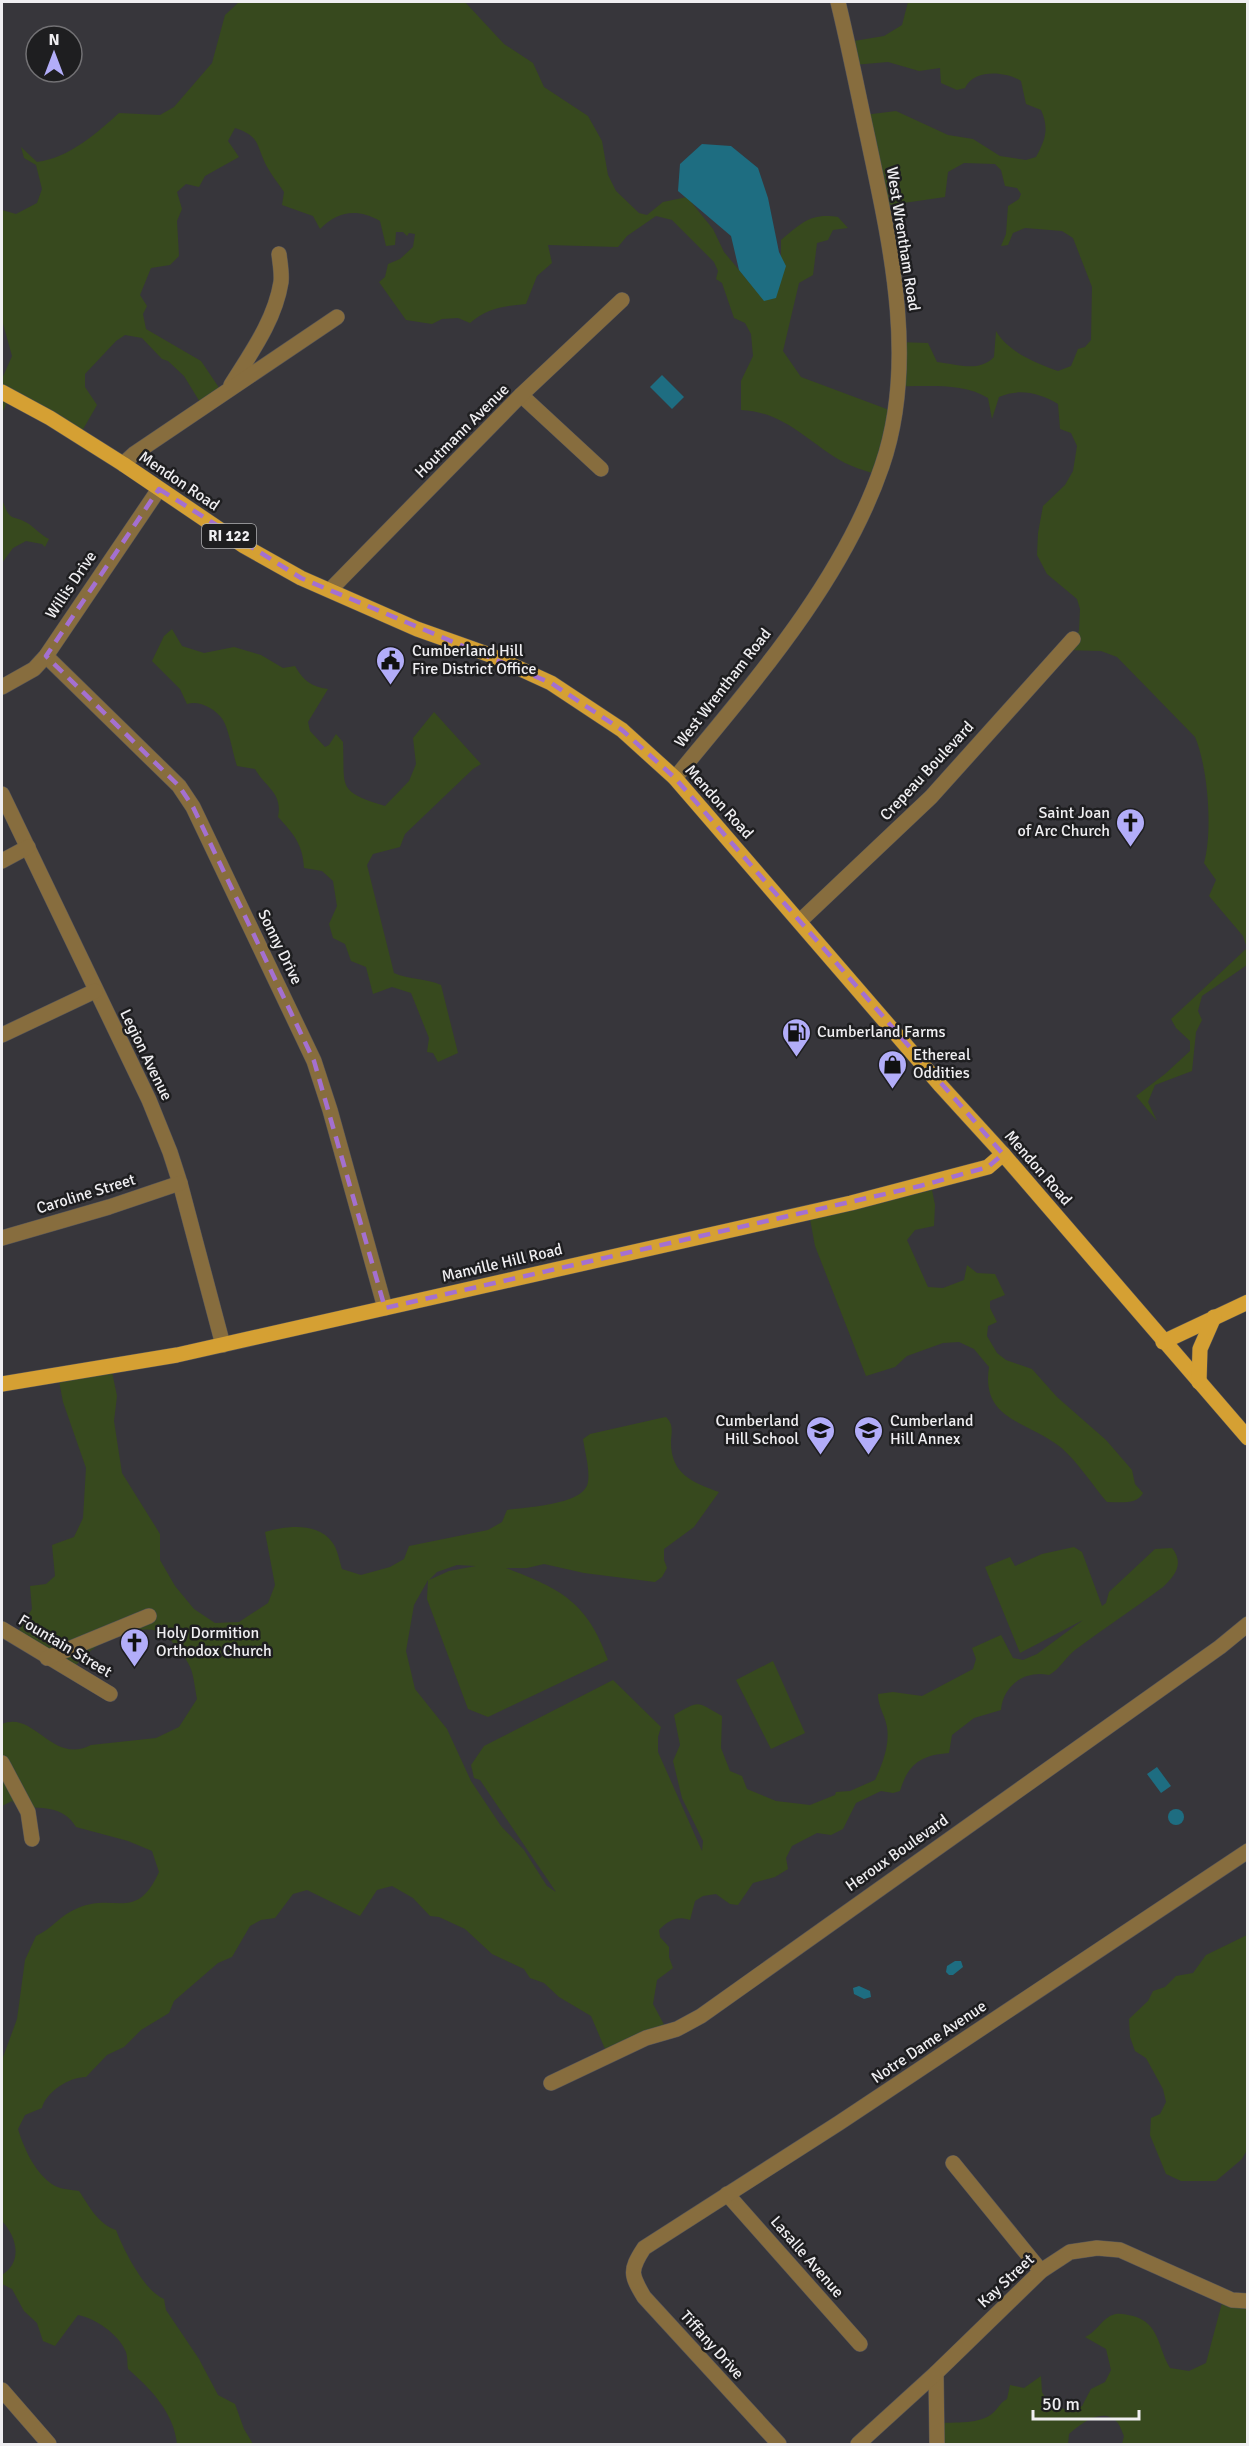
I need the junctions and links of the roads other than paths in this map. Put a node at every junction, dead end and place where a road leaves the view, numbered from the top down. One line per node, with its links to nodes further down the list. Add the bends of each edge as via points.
1 (838, 2): 15 (street, West Wrentham Road, via 883,208 895,286 899,360 892,430 869,500 832,569 751,684)
2 (279, 254): 5 (street, via 281,280 274,305 261,337)
3 (622, 300): 7 (street, Houtmann Avenue)
4 (337, 317): 5 (street)
5 (228, 390): 8 (street)
6 (2, 392): 8 (main road, Mendon Road / RI 122)
7 (522, 395): 9 (street); 11 (street, Houtmann Avenue)
8 (123, 464): 10 (main road, Mendon Road / RI 122)
9 (601, 470)
10 (159, 489): 11 (main road, Mendon Road / RI 122, via 244,546); 13 (street, Willis Drive)
11 (330, 590): 15 (main road, Mendon Road / RI 122, via 551,683 621,730)
12 (1073, 639): 19 (street, Crepeau Boulevard, via 931,797)
13 (46, 656): 14 (street, Willis Drive, via 34,669); 26 (street, Sonny Drive, via 179,786 193,807 314,1061)
14 (2, 687)
15 (675, 778): 19 (main road, Mendon Road / RI 122)
16 (2, 794): 17 (street, Legion Avenue)
17 (28, 847): 18 (street); 20 (street, Legion Avenue)
18 (2, 861)
19 (800, 921): 22 (main road, Mendon Road / RI 122)
20 (95, 991): 21 (street); 23 (street, Legion Avenue, via 149,1101)
21 (2, 1035)
22 (1003, 1154): 26 (main road, Manville Hill Road, via 988,1167 920,1186); 28 (main road, Mendon Road / RI 122)
23 (180, 1183): 24 (street, Caroline Street); 29 (street, Legion Avenue)
24 (2, 1238)
25 (1248, 1302): 27 (main road)
26 (385, 1308): 29 (main road, Manville Hill Road)
27 (1214, 1317): 28 (main road); 30 (main road, via 1200,1349)
28 (1163, 1342): 30 (main road, Mendon Road / RI 122)
29 (223, 1345): 31 (main road, Manville Hill Road)
30 (1199, 1382): 32 (main road, Mendon Road / RI 122)
31 (2, 1384)
32 (1248, 1438)
33 (149, 1616): 36 (street)
34 (1248, 1624): 41 (street, Heroux Boulevard, via 701,2016)
35 (2, 1629): 36 (street, Fountain Street)
36 (46, 1658): 37 (street, Fountain Street)
37 (110, 1694)
38 (2, 1763): 39 (street, via 28,1812)
39 (32, 1839)
40 (1248, 1851): 43 (street, Notre Dame Avenue)
41 (551, 2083)
42 (953, 2163): 45 (street)
43 (727, 2194): 44 (street, Notre Dame Avenue, via 644,2248); 47 (street, Lasalle Avenue)
44 (634, 2264): 51 (street, Tiffany Drive, via 632,2277 644,2297)
45 (1041, 2271): 46 (street, Kay Street, via 1070,2252 1120,2250 1232,2300); 48 (street, Kay Street)
46 (1248, 2301)
47 (860, 2344)
48 (936, 2373): 52 (street, Kay Street); 53 (street)
49 (2, 2390): 50 (street)
50 (49, 2445)
51 (778, 2445)
52 (858, 2445)
53 (937, 2445)

